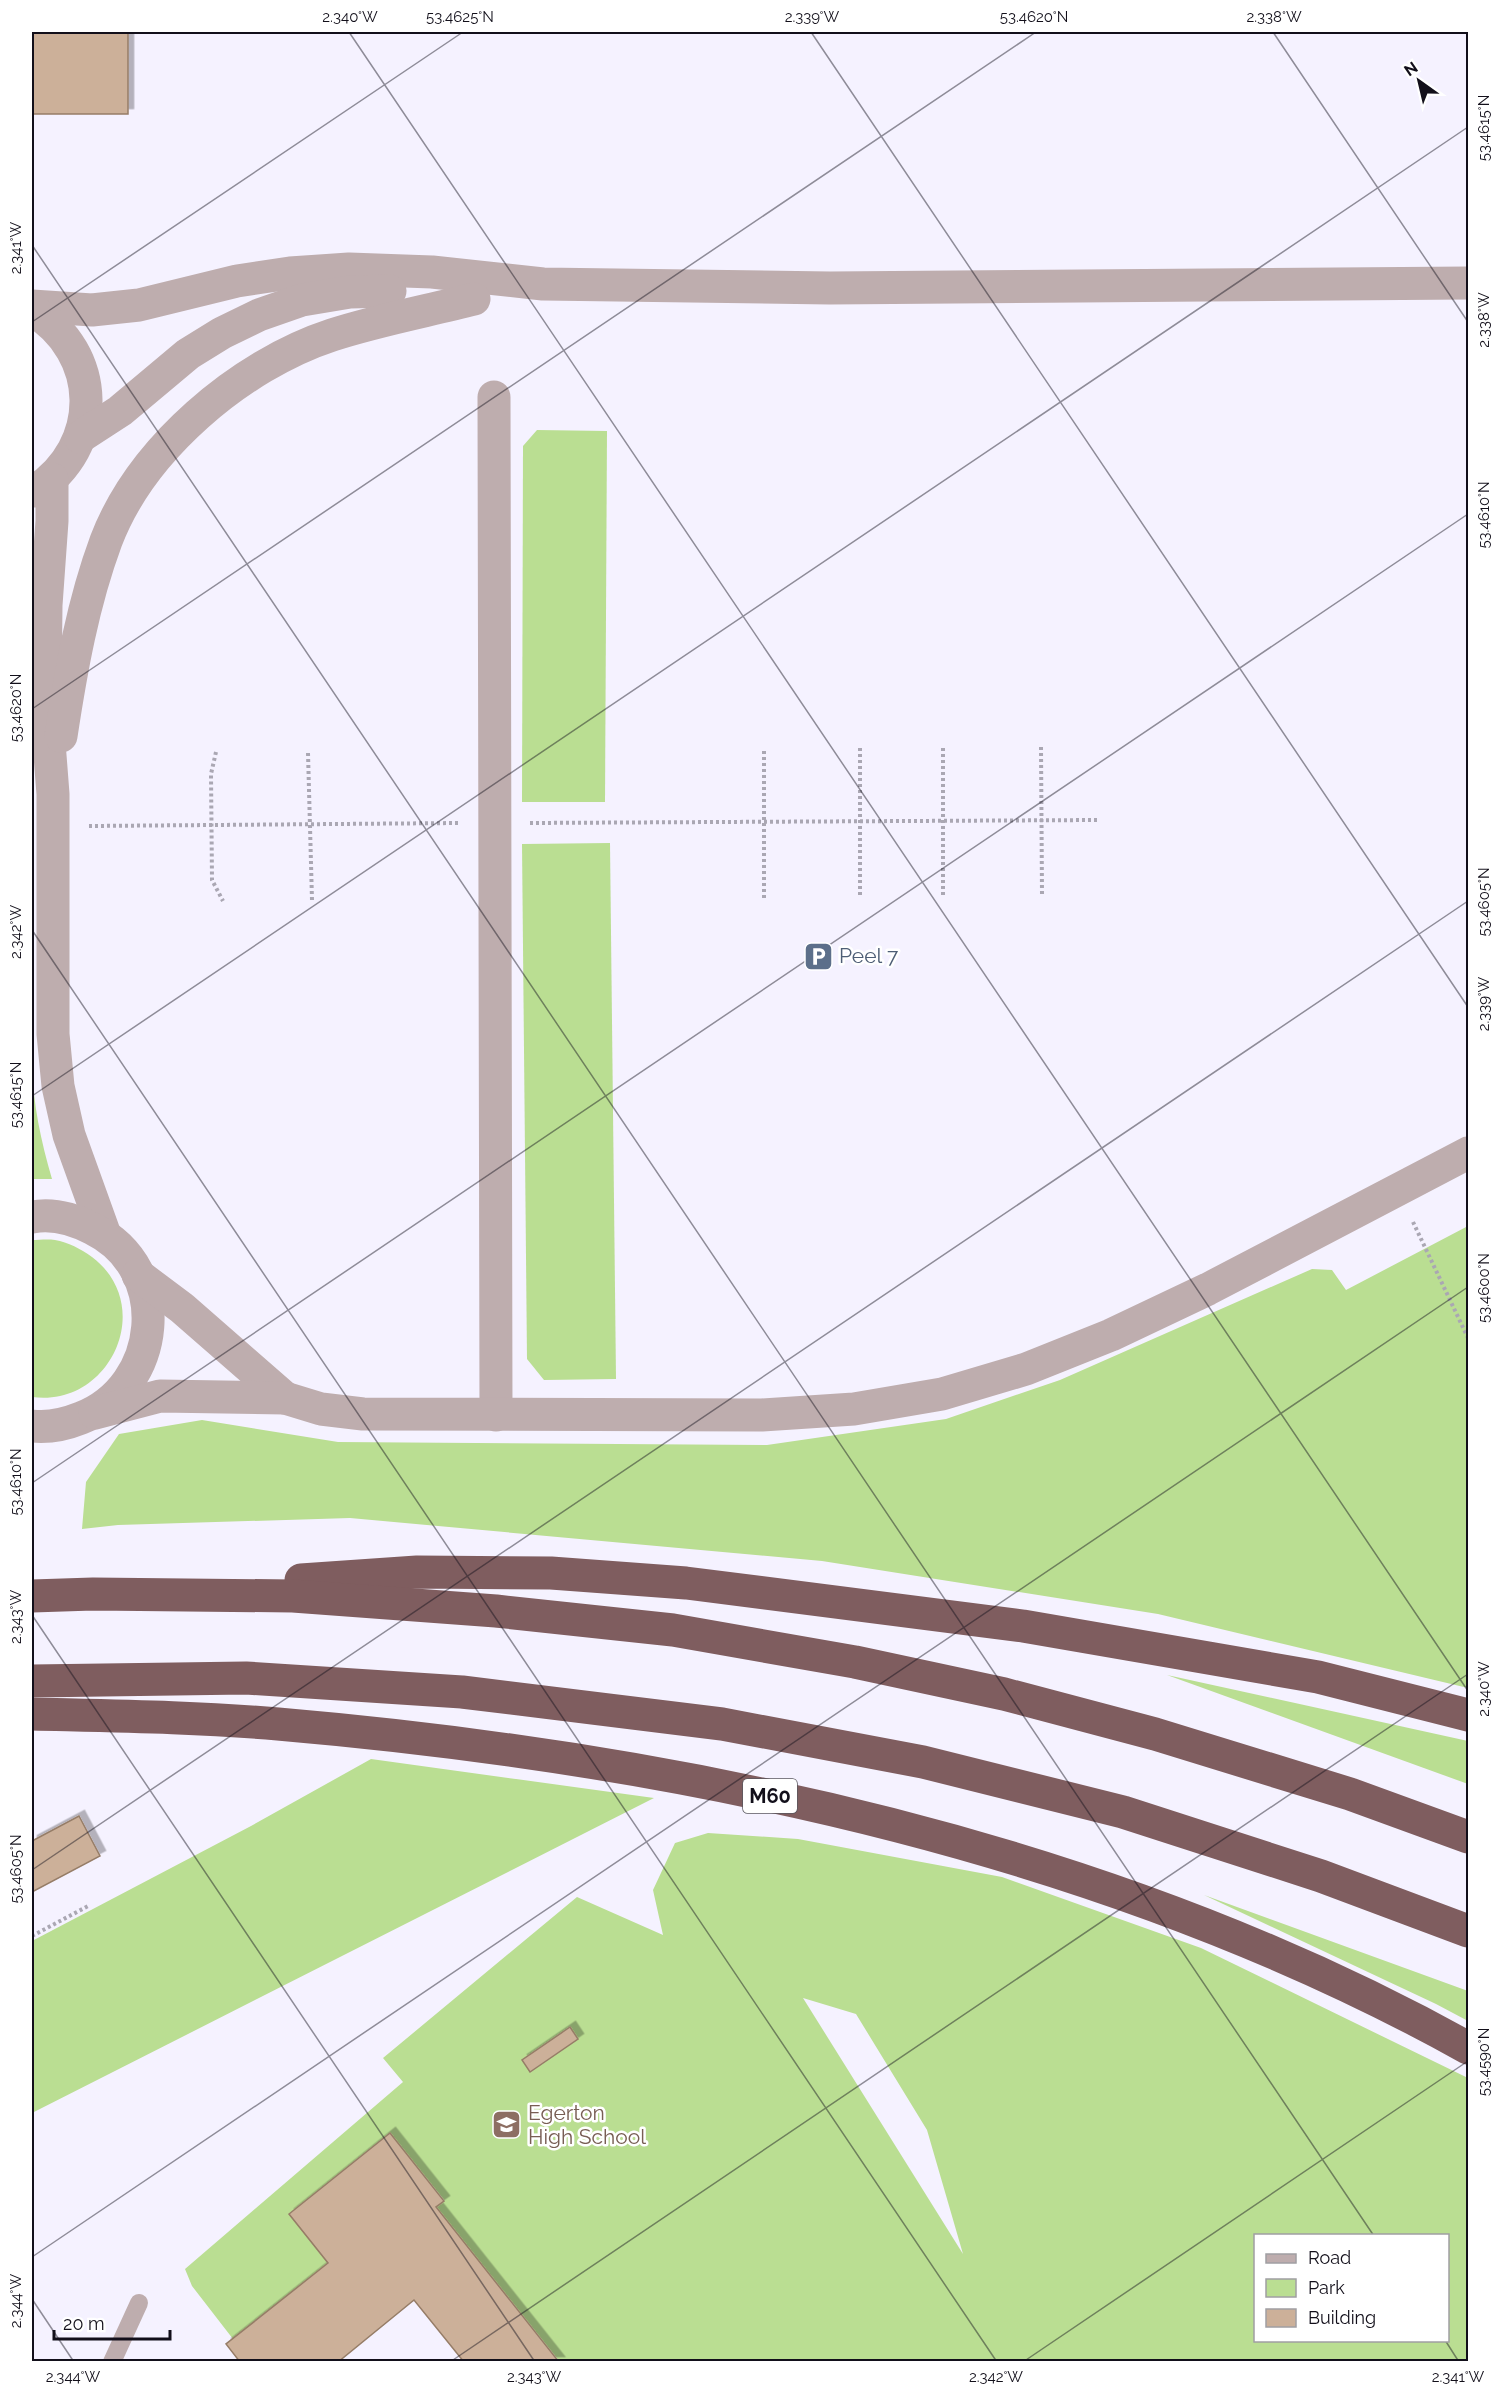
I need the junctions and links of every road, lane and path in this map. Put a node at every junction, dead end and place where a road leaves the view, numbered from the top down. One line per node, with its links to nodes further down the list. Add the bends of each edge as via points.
1 (1468, 283): 2 (street, via 830,288)
2 (543, 284): 3 (street); 4 (street, via 432,272 349,269 237,281 127,306 93,310)
3 (474, 299): 6 (street, via 394,291 350,292 302,300 259,315 188,354 120,411); 14 (street, via 331,335 275,360 225,392 175,436 135,484 107,539 88,597)
4 (32, 308): 6 (street, via 65,338 78,360 85,385 86,412)
5 (494, 397): 20 (street)
6 (80, 437): 7 (street, via 69,460)
7 (42, 486): 14 (street, via 52,521 45,691)
8 (943, 747): 15 (path)
9 (1041, 747): 16 (path)
10 (764, 748): 19 (path)
11 (860, 748): 18 (path)
12 (216, 752): 21 (path, via 211,774)
13 (308, 753): 22 (path)
14 (53, 794): 23 (street)
15 (943, 820): 16 (path); 18 (path); 25 (path)
16 (1042, 820): 17 (path); 24 (path)
17 (1097, 820)
18 (859, 821): 19 (path); 26 (path)
19 (764, 822): 20 (path); 27 (path)
20 (494, 823): 22 (path); 38 (street)
21 (212, 825): 22 (path); 23 (path); 29 (path, via 212,880)
22 (310, 825): 28 (path)
23 (53, 827): 33 (street, via 53,1034 58,1086 69,1135)
24 (1042, 894)
25 (943, 895)
26 (860, 897)
27 (764, 898)
28 (312, 900)
29 (223, 901)
30 (1468, 1153): 31 (street)
31 (1398, 1190): 35 (path); 38 (street, via 1111,1335 1026,1369 942,1394 854,1409 762,1415)
32 (32, 1217): 33 (street, via 76,1220)
33 (105, 1234): 34 (street, via 124,1252)
34 (138, 1275): 36 (street); 37 (street, via 148,1305 148,1337 139,1367 120,1394)
35 (1468, 1338)
36 (285, 1398): 37 (street, via 160,1396); 38 (street, via 321,1409 363,1414)
37 (95, 1413): 39 (street, via 66,1424)
38 (496, 1415)
39 (32, 1426)
40 (93, 1594): 41 (highway); 44 (highway, via 417,1572 551,1573 686,1583 1035,1628 1318,1677); 45 (highway, via 293,1596 496,1611 685,1632 855,1662 1004,1694 1155,1734 1339,1790)
41 (32, 1596)
42 (32, 1681): 47 (highway, via 258,1678 462,1692 722,1724 923,1762 1123,1812 1321,1876)
43 (32, 1714): 49 (highway, M60, via 276,1724 433,1740 699,1781 854,1814 1009,1858 1184,1916 1318,1973)
44 (1468, 1715)
45 (1468, 1837)
46 (90, 1905): 48 (path)
47 (1468, 1931)
48 (32, 1936)
49 (1468, 2048)
50 (139, 2303): 51 (lane)
51 (112, 2361)

